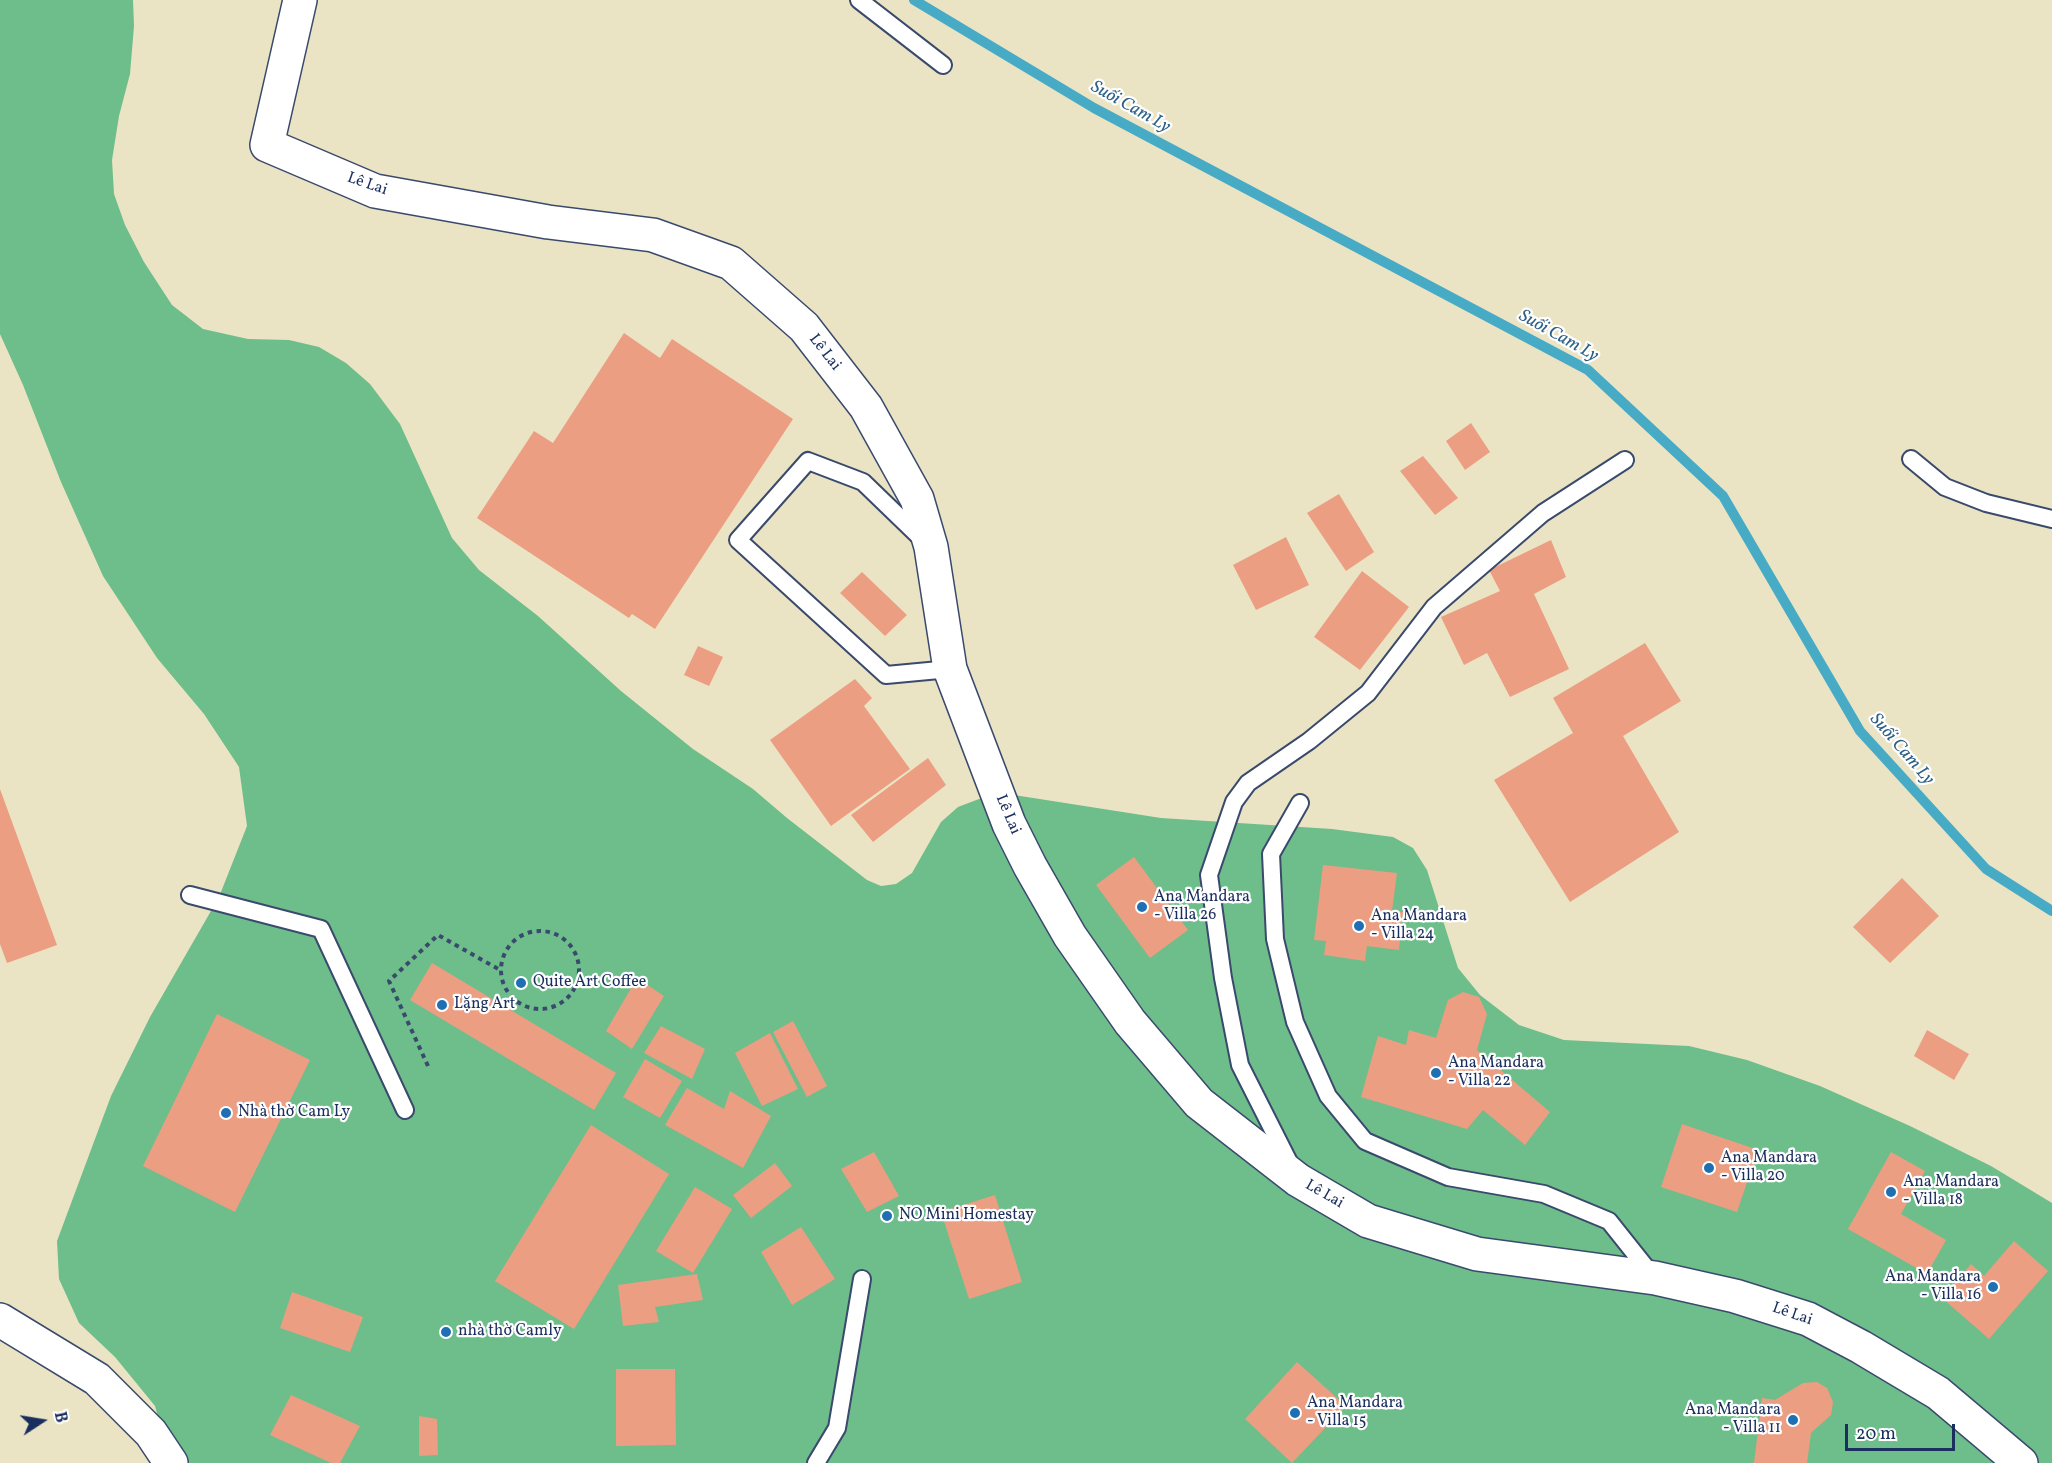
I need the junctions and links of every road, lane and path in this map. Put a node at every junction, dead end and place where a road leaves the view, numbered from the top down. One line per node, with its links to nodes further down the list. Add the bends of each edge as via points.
1 (300, 0): 7 (street, Lê Lai, via 267,145 375,191 548,222 653,235 731,263 804,327 866,407 917,498)
2 (859, 0): 3 (lane)
3 (943, 65)
4 (1911, 459): 6 (lane, via 1945,488)
5 (1625, 460): 14 (lane, via 1543,513 1434,607 1368,693 1248,783 1234,802 1209,875 1222,978 1240,1065)
6 (2052, 519)
7 (931, 547): 8 (street, Lê Lai); 8 (lane, via 863,482 808,461 738,540 886,675)
8 (950, 669): 14 (street, Lê Lai, via 1009,824 1070,936 1130,1022 1199,1103)
9 (1300, 803): 15 (lane, via 1271,854 1275,939 1295,1022 1328,1095 1365,1141 1448,1177 1544,1194 1610,1221)
10 (190, 895): 13 (lane, via 321,929)
11 (500, 970): 11 (path, via 503,984 520,1005 547,1009 568,998 579,975 579,963 574,951 557,934 532,931 509,945); 12 (path, via 438,935 389,981)
12 (428, 1066)
13 (405, 1110)
14 (1298, 1180): 15 (street, Lê Lai, via 1368,1221 1477,1254)
15 (1655, 1278): 20 (street, Lê Lai, via 1735,1296 1808,1319 1938,1393)
16 (862, 1279): 19 (lane, via 837,1428)
17 (0, 1320): 18 (street, via 98,1379 151,1433)
18 (171, 1463)
19 (816, 1463)
20 (2021, 1463)

